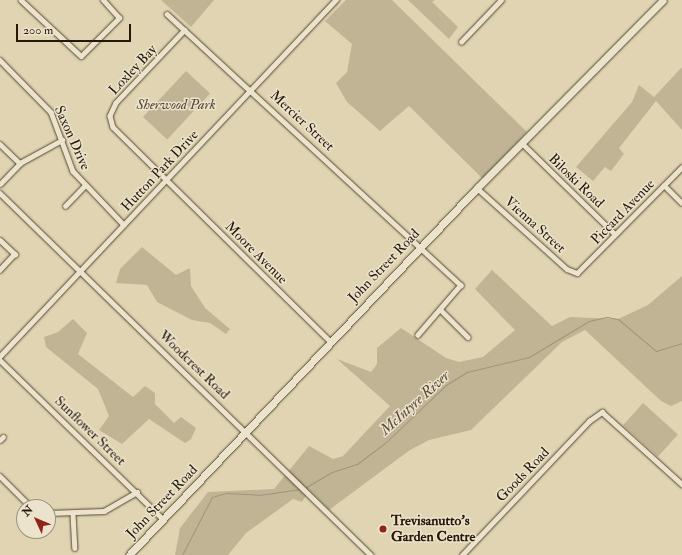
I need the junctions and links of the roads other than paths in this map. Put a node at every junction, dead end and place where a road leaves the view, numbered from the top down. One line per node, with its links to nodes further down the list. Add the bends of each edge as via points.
1 (21, 0): 2 (street, via 81,56 118,19)
2 (103, 0)
3 (336, 0): 10 (street, Hutton Park Drive)
4 (501, 0): 8 (street)
5 (663, 0): 12 (main road, John Street Road)
6 (167, 14): 7 (street, Mercier Street)
7 (185, 30): 10 (street, Mercier Street); 16 (street, Loxley Bay, via 116,103 110,116 118,134)
8 (461, 42)
9 (0, 60): 11 (street, Saxon Drive, via 51,112)
10 (251, 88): 16 (street, Hutton Park Drive); 27 (street, Mercier Street)
11 (62, 140): 14 (street); 19 (street, Saxon Drive, via 69,164)
12 (522, 143): 20 (main road, John Street Road); 25 (street, Biloski Road)
13 (0, 144): 14 (street)
14 (20, 163): 17 (street)
15 (682, 167): 18 (street, Piccard Avenue)
16 (167, 180): 24 (street, Hutton Park Drive); 34 (street, Moore Avenue)
17 (0, 184)
18 (664, 185): 22 (street); 25 (street, Piccard Avenue)
19 (84, 186): 23 (street); 24 (street, Saxon Drive)
20 (477, 188): 27 (main road, John Street Road); 30 (street, Vienna Street, via 571,272)
21 (0, 193): 29 (street, Woodcrest Road)
22 (682, 203)
23 (65, 206)
24 (124, 225): 29 (street, Hutton Park Drive)
25 (615, 234): 30 (street, Piccard Avenue)
26 (0, 240): 28 (street, via 15,254)
27 (421, 247): 31 (street, Mercier Street, via 460,286); 34 (main road, John Street Road)
28 (0, 270)
29 (79, 270): 35 (street, Hutton Park Drive); 37 (street, Woodcrest Road)
30 (580, 272)
31 (441, 310): 32 (street); 33 (street)
32 (418, 335)
33 (468, 338)
34 (330, 341): 37 (main road, John Street Road)
35 (0, 356)
36 (0, 360): 40 (street, Sunflower Street)
37 (247, 432): 44 (main road, John Street Road); 47 (street, Woodcrest Road)
38 (0, 476): 41 (street)
39 (682, 484): 48 (street, Goods Road, via 602,412 589,421)
40 (137, 492): 43 (street, via 112,509); 44 (street, Sunflower Street)
41 (23, 499)
42 (56, 513): 43 (street)
43 (73, 514): 45 (street)
44 (163, 519): 46 (main road, John Street Road)
45 (75, 548)
46 (129, 555)
47 (371, 555)
48 (462, 555)

